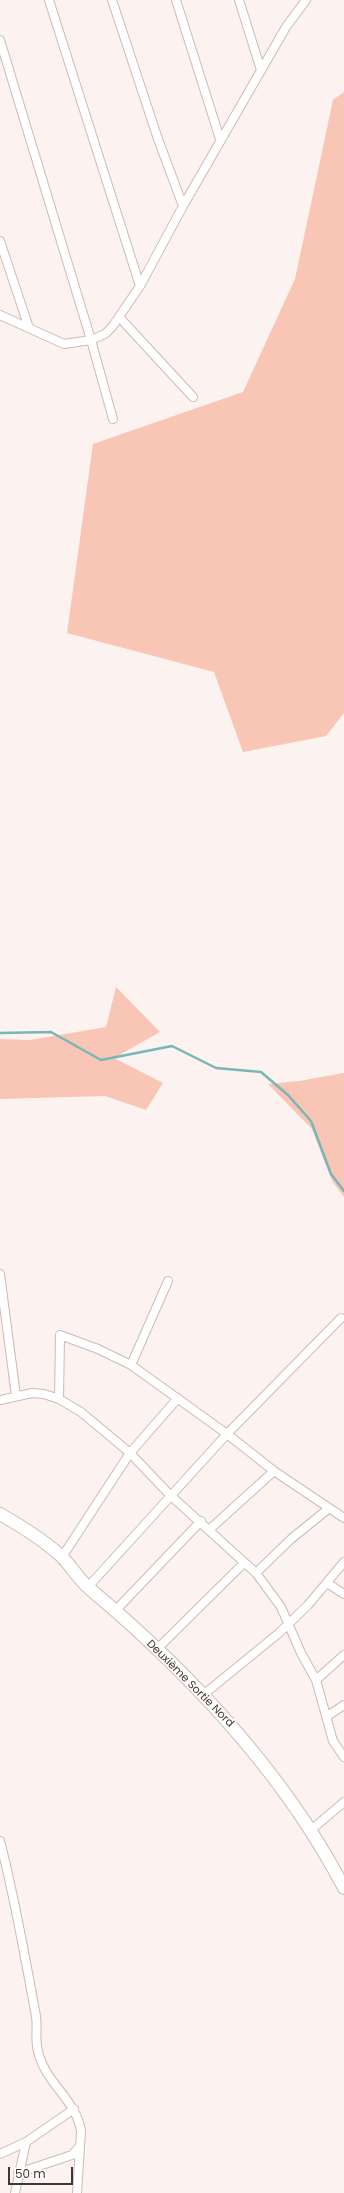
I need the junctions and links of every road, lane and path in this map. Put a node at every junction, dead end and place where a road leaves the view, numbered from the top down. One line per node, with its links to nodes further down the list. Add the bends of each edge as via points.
1 (50, 0): 11 (street)
2 (112, 0): 9 (street)
3 (176, 0): 8 (street)
4 (239, 0): 7 (street)
5 (304, 1): 7 (street)
6 (0, 40): 15 (street)
7 (261, 70): 8 (street)
8 (220, 139): 9 (street)
9 (182, 206): 11 (street)
10 (0, 241): 14 (street)
11 (140, 286): 13 (street)
12 (0, 315): 14 (street)
13 (120, 318): 15 (street, via 105,334); 16 (street)
14 (29, 328): 15 (street, via 64,344)
15 (91, 340): 17 (street)
16 (193, 397)
17 (113, 420)
18 (0, 1274): 22 (street)
19 (168, 1281): 21 (street)
20 (341, 1318): 26 (street)
21 (131, 1365): 23 (street); 24 (street, via 60,1335)
22 (16, 1396): 24 (street, via 44,1394); 25 (street)
23 (178, 1398): 26 (street); 27 (street)
24 (59, 1399): 27 (street, via 93,1420)
25 (0, 1400)
26 (227, 1434): 28 (street); 29 (street)
27 (130, 1453): 29 (street); 35 (street)
28 (274, 1471): 30 (street); 34 (street)
29 (170, 1495): 33 (street); 40 (street)
30 (328, 1509): 32 (street); 38 (street, via 290,1539)
31 (0, 1514): 35 (main road, Deuxième Sortie Nord, via 30,1532)
32 (344, 1518)
33 (202, 1521): 34 (street); 42 (street)
34 (210, 1529): 37 (street)
35 (62, 1557): 40 (main road, Deuxième Sortie Nord)
36 (344, 1562): 39 (street)
37 (244, 1563): 38 (street); 44 (street)
38 (256, 1573): 43 (street, via 278,1603)
39 (327, 1583): 41 (street); 43 (street)
40 (88, 1587): 42 (main road, Deuxième Sortie Nord)
41 (344, 1594)
42 (116, 1610): 44 (main road, Deuxième Sortie Nord)
43 (289, 1624): 46 (street); 47 (street)
44 (156, 1650): 47 (main road, Deuxième Sortie Nord)
45 (344, 1655): 46 (street)
46 (316, 1680): 49 (street)
47 (203, 1695): 52 (main road, Deuxième Sortie Nord, via 251,1747)
48 (344, 1705): 49 (street)
49 (326, 1717): 50 (street, via 333,1741)
50 (344, 1757)
51 (344, 1802): 52 (street)
52 (311, 1830): 54 (main road, Deuxième Sortie Nord)
53 (0, 1841): 56 (street, via 12,1889 36,2019 36,2047 42,2066)
54 (340, 1872): 55 (main road, Deuxième Sortie Nord)
55 (344, 1888)
56 (74, 2109): 57 (street); 58 (street, via 81,2131)
57 (26, 2142): 59 (street); 60 (street)
58 (80, 2146): 60 (street, via 72,2155); 62 (street)
59 (0, 2154)
60 (18, 2173): 61 (street)
61 (15, 2193)
62 (77, 2193)

